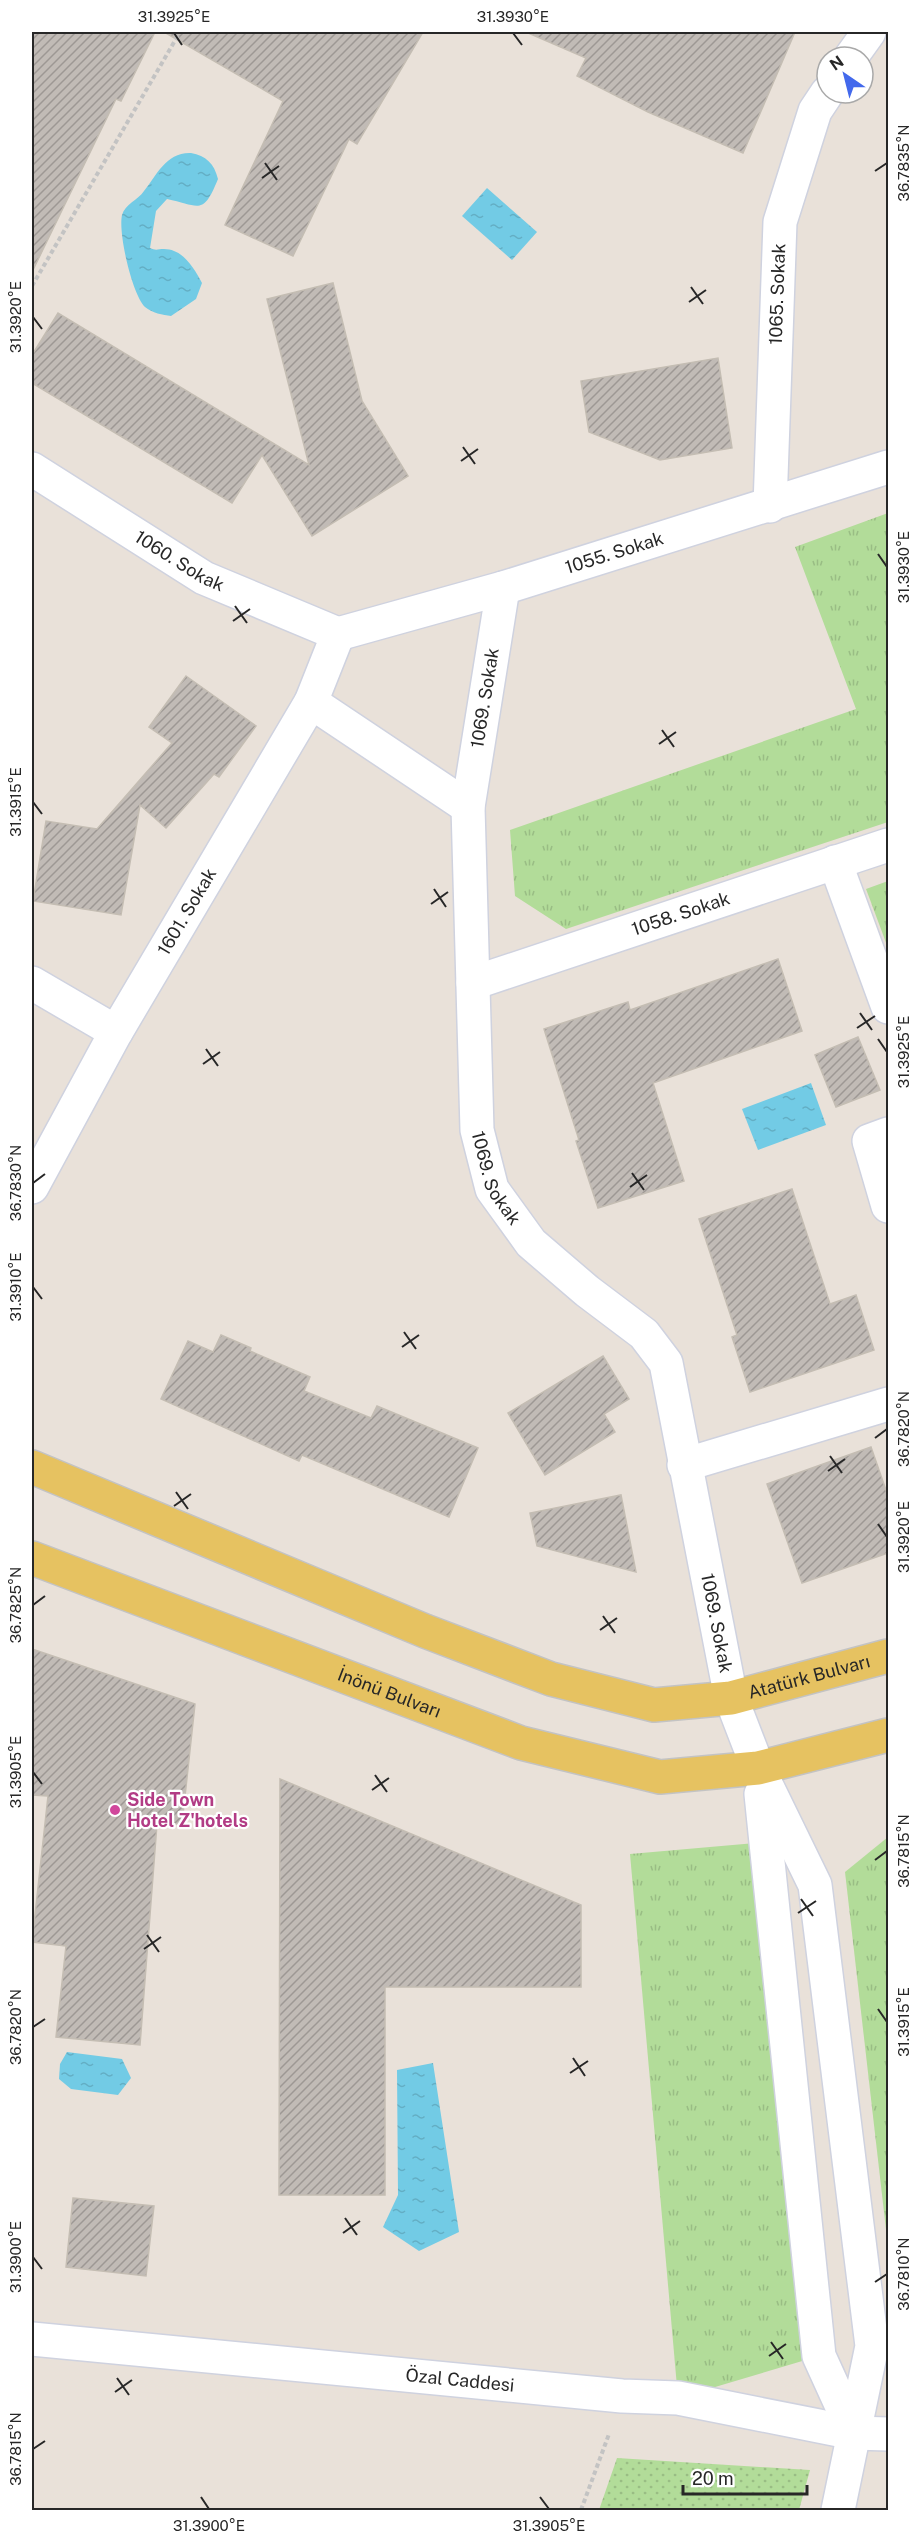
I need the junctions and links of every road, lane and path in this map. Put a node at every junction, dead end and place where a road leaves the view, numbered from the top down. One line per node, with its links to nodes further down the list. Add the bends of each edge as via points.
1 (180, 32): 5 (path)
2 (869, 32): 3 (street)
3 (860, 45)
4 (818, 105): 8 (street, 1065. Sokak, via 780,222)
5 (32, 286)
6 (888, 467): 8 (street, 1055. Sokak)
7 (32, 469): 10 (street, 1060. Sokak, via 204,578)
8 (770, 506): 9 (street, 1055. Sokak)
9 (502, 588): 10 (street, 1055. Sokak); 12 (street, 1069. Sokak)
10 (338, 634): 11 (street, 1601. Sokak)
11 (311, 702): 12 (street); 18 (street, 1601. Sokak)
12 (468, 807): 16 (street, 1069. Sokak)
13 (888, 845): 14 (street, 1058. Sokak)
14 (835, 862): 16 (street, 1058. Sokak); 17 (street)
15 (32, 983): 18 (street)
16 (473, 983): 23 (street, 1069. Sokak, via 477,1130 492,1189 531,1243 644,1334 666,1363)
17 (888, 1007)
18 (116, 1032): 20 (street, 1601. Sokak)
19 (888, 1134): 21 (street, via 869,1141)
20 (32, 1187)
21 (888, 1206)
22 (888, 1404): 23 (street)
23 (684, 1465): 27 (street, 1069. Sokak)
24 (32, 1467): 27 (main road, via 425,1631 552,1679 654,1705)
25 (32, 1558): 29 (main road, İnönü Bulvarı, via 521,1743 660,1777)
26 (888, 1656): 27 (main road, Atatürk Bulvarı)
27 (731, 1698): 29 (street, 1069. Sokak)
28 (888, 1735): 29 (main road)
29 (758, 1768): 32 (street, via 819,2356); 32 (street, via 815,1885 872,2346)
30 (32, 2339): 31 (street, Özal Caddesi)
31 (622, 2396): 32 (street, Özal Caddesi, via 678,2398); 34 (path)
32 (854, 2433): 33 (street, Özal Caddesi); 35 (street)
33 (888, 2434)
34 (580, 2511)
35 (838, 2511)

